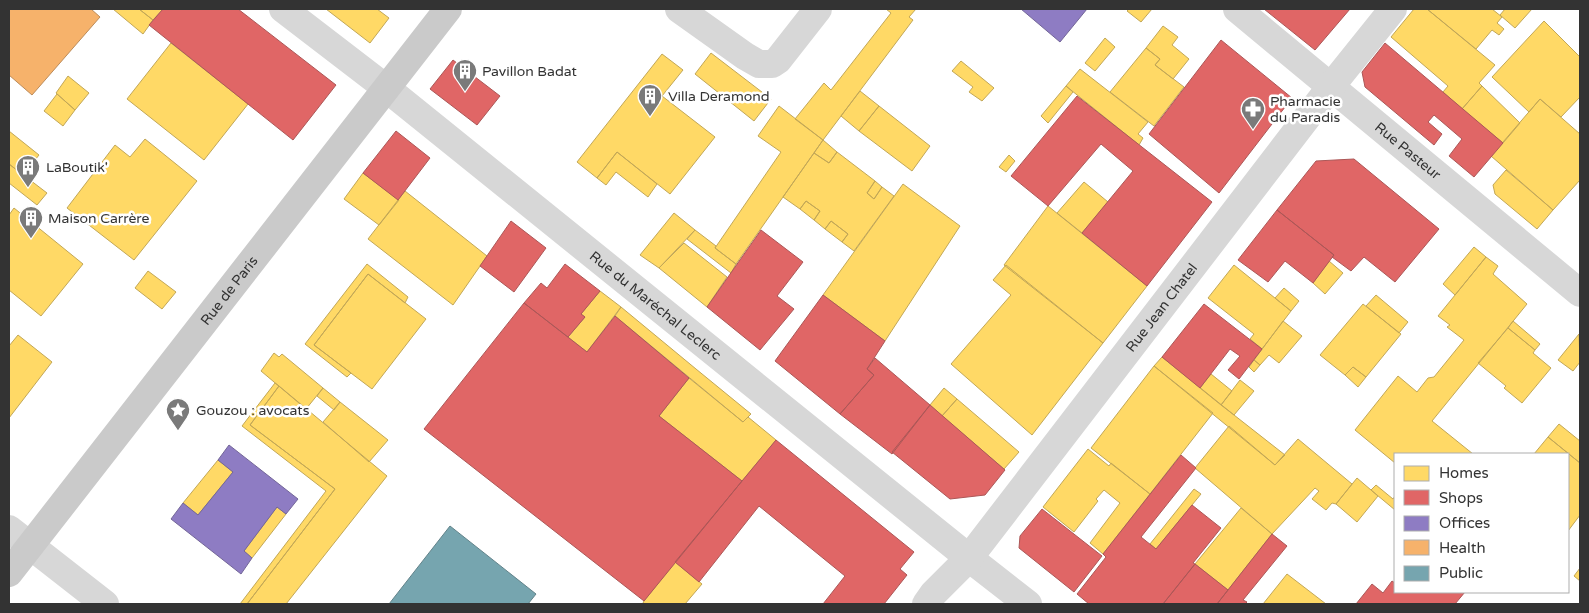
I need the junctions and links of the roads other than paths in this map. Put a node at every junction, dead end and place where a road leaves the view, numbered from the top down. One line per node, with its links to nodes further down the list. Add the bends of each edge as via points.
1 (282, 9): 8 (street, Rue du Maréchal Leclerc)
2 (448, 9): 8 (main road, Rue de Paris)
3 (679, 9): 4 (street, via 759,64 772,64 778,60)
4 (818, 9)
5 (1238, 9): 7 (street, Rue Pasteur)
6 (1393, 9): 7 (street, Rue Jean Chatel)
7 (1332, 86): 9 (street, Rue Pasteur); 12 (street, Rue Jean Chatel)
8 (386, 88): 11 (main road, Rue de Paris); 12 (street, Rue du Maréchal Leclerc)
9 (1580, 293)
10 (9, 529): 11 (street)
11 (30, 546): 13 (main road, Rue de Paris); 14 (street)
12 (969, 558): 15 (street, Rue Jean Chatel); 16 (street, Rue du Maréchal Leclerc)
13 (9, 573)
14 (106, 604)
15 (926, 604)
16 (1028, 604)

